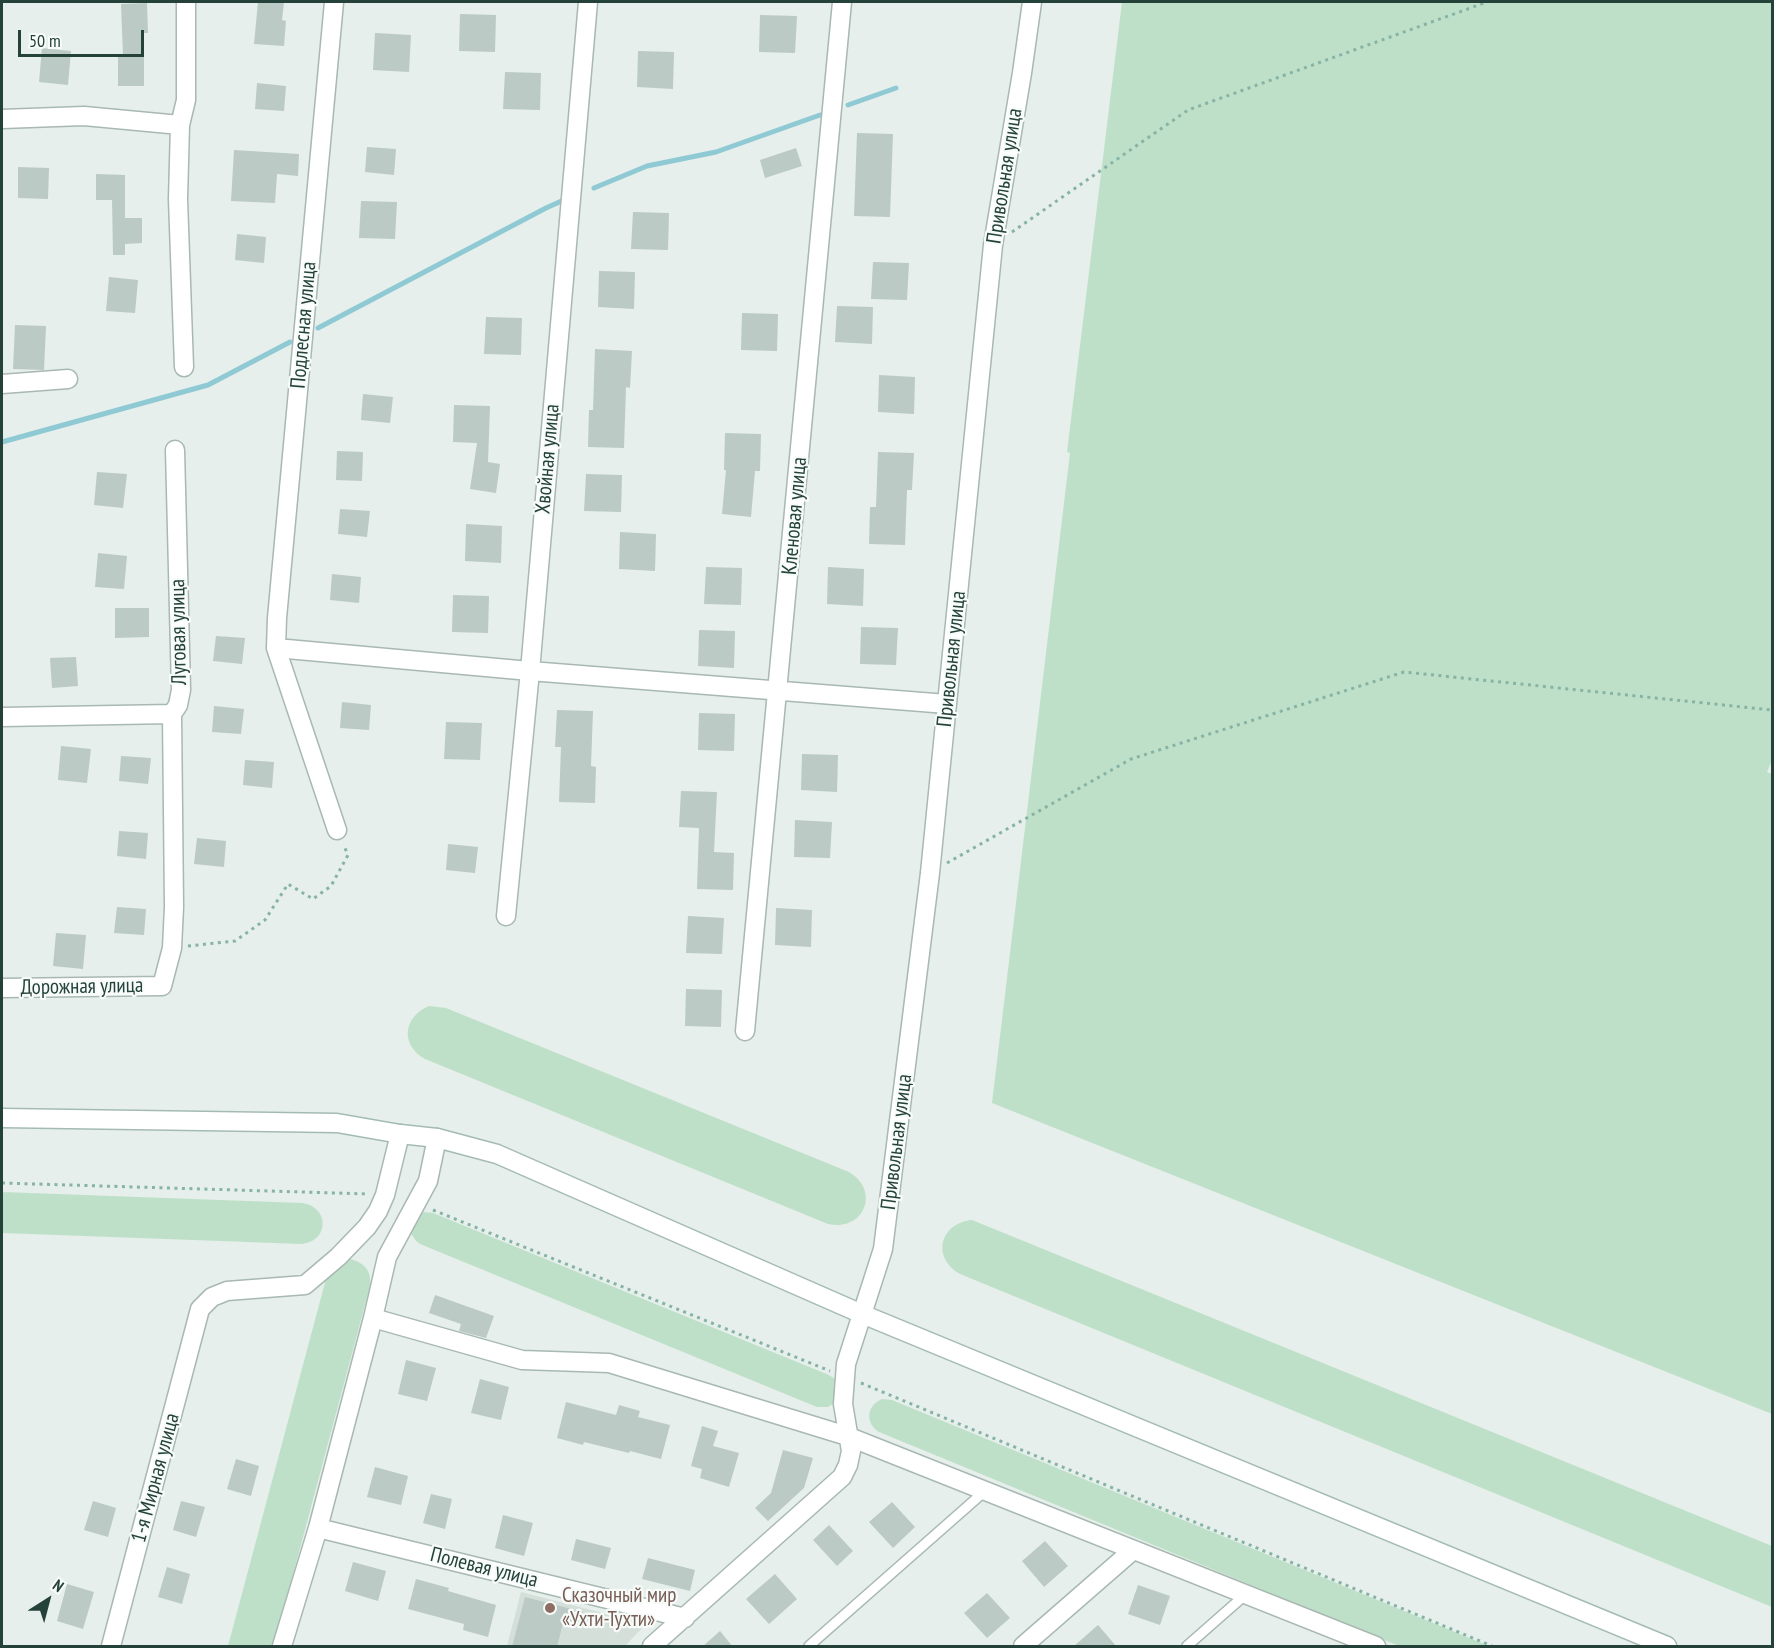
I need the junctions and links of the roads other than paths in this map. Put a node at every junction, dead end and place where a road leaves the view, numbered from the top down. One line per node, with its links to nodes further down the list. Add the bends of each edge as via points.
1 (186, 2): 7 (street, via 186,100)
2 (334, 2): 12 (street, Подлесная улица)
3 (588, 2): 13 (street, Хвойная улица)
4 (842, 2): 14 (street, Кленовая улица)
5 (1032, 2): 15 (street, Привольная улица, via 993,244)
6 (2, 119): 7 (street, via 84,116)
7 (180, 124): 8 (street, via 178,199)
8 (184, 366)
9 (68, 379): 10 (street)
10 (2, 384)
11 (176, 450): 16 (street, Луговая улица, via 181,690)
12 (276, 648): 13 (street); 18 (street)
13 (530, 671): 14 (street); 19 (street, Хвойная улица)
14 (779, 690): 15 (street); 21 (street, Кленовая улица)
15 (947, 704): 25 (street, Привольная улица, via 884,1249)
16 (172, 714): 17 (street, Луговая улица); 20 (street, Дорожная улица, via 174,907 172,948 162,986)
17 (2, 717)
18 (337, 830)
19 (506, 916)
20 (2, 988)
21 (746, 1031)
22 (2, 1118): 23 (street, via 337,1123)
23 (400, 1134): 24 (street); 35 (street, 1-я Мирная улица, via 378,1211 338,1257 305,1285 226,1291 200,1309)
24 (437, 1138): 25 (street, via 497,1154); 26 (street, via 428,1181 387,1257)
25 (862, 1314): 27 (street, Привольная улица, via 846,1364 843,1404); 40 (street)
26 (373, 1318): 27 (street, via 522,1360 609,1363); 29 (street)
27 (847, 1436): 28 (street); 32 (street, via 851,1451 842,1477)
28 (985, 1491): 30 (street); 34 (lane)
29 (318, 1528): 32 (street, Полевая улица); 36 (street)
30 (1132, 1551): 31 (street); 38 (street)
31 (1245, 1595): 33 (street); 39 (lane)
32 (685, 1618): 37 (street)
33 (1366, 1645)
34 (812, 1646)
35 (111, 1647)
36 (282, 1647)
37 (652, 1647)
38 (1023, 1647)
39 (1187, 1647)
40 (1667, 1647)

